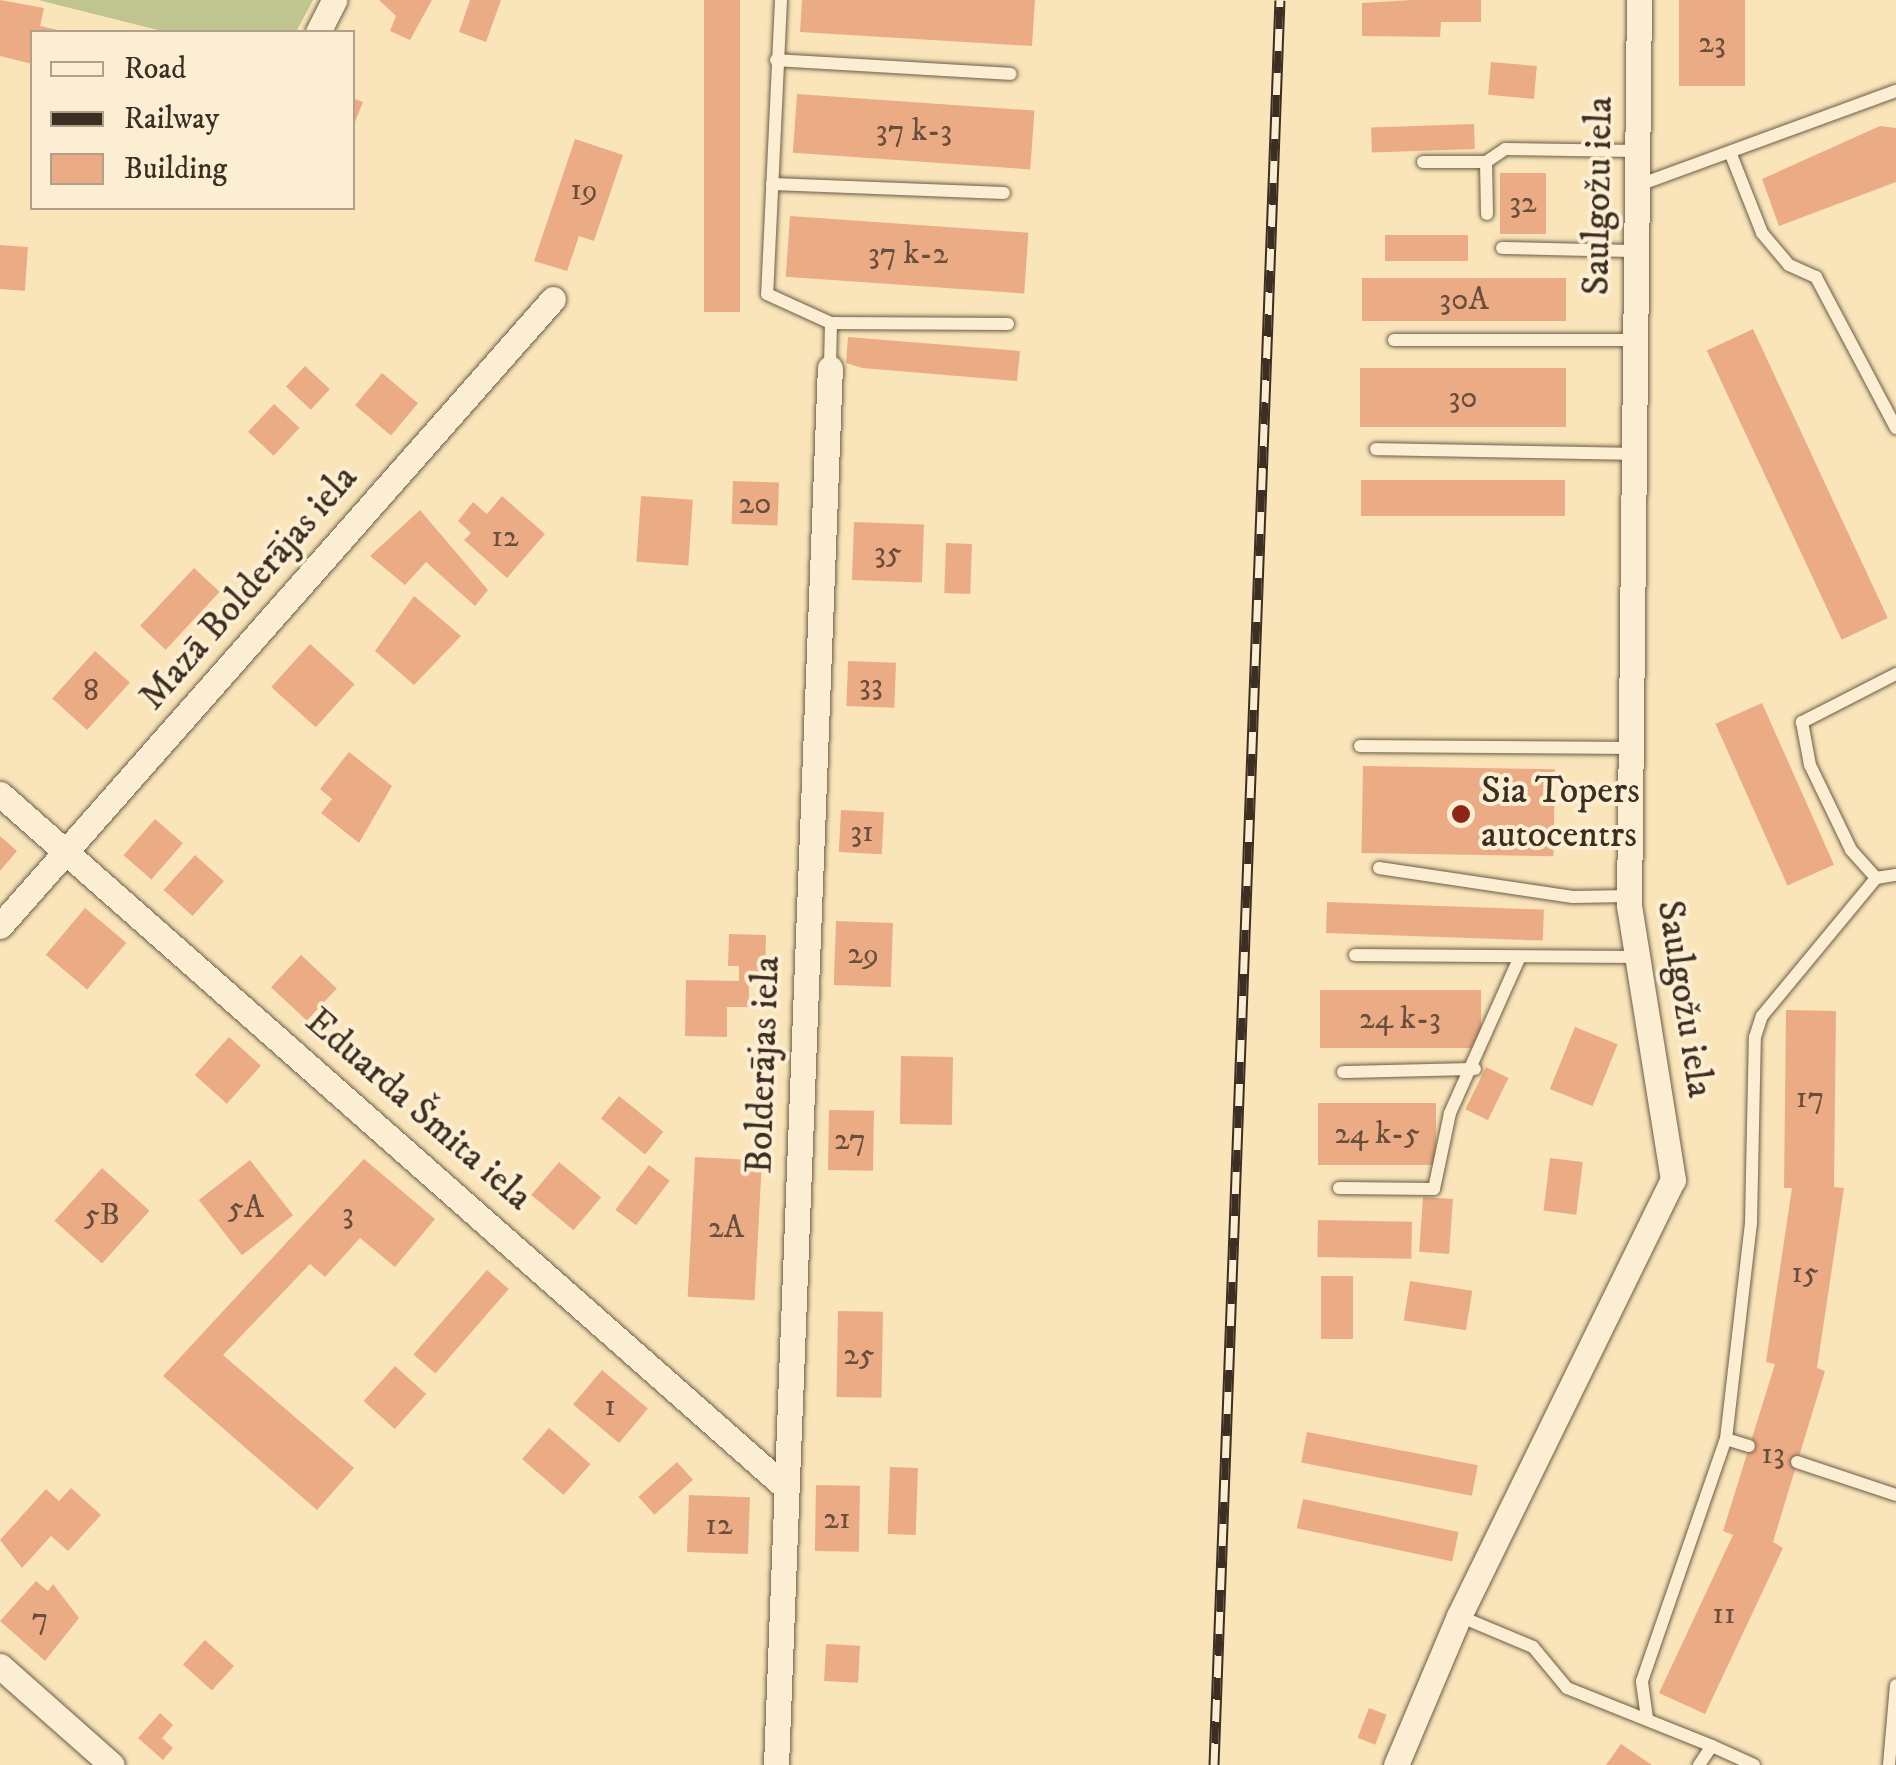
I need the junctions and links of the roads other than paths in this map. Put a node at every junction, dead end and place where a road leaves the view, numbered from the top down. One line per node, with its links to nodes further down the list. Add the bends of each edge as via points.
1 (334, 0): 4 (street)
2 (781, 0): 5 (lane)
3 (1639, 0): 8 (street, Saulgožu iela)
4 (319, 30)
5 (776, 60): 6 (lane); 12 (lane)
6 (1011, 74)
7 (1896, 91): 9 (lane)
8 (1636, 151): 11 (lane, via 1505,150); 13 (street, Saulgožu iela)
9 (1730, 152): 13 (lane); 24 (lane, via 1762,233 1789,265 1816,277)
10 (1422, 162): 11 (lane)
11 (1486, 162): 15 (lane)
12 (772, 184): 14 (lane); 19 (lane, via 767,294)
13 (1636, 186): 17 (street, Saulgožu iela)
14 (1004, 193)
15 (1487, 214)
16 (1502, 248): 17 (lane)
17 (1635, 251): 22 (street, Saulgožu iela)
18 (554, 299): 31 (street, Mazā Bolderājas iela)
19 (831, 323): 20 (lane); 23 (lane)
20 (1008, 324)
21 (1394, 340): 22 (lane)
22 (1634, 340): 26 (street, Saulgožu iela)
23 (830, 368): 46 (street, Bolderājas iela)
24 (1896, 428)
25 (1376, 450): 26 (lane)
26 (1634, 454): 29 (street, Saulgožu iela)
27 (1896, 674): 34 (lane, via 1802,722 1810,766 1851,850)
28 (1360, 746): 29 (lane)
29 (1631, 748): 35 (street, Saulgožu iela)
30 (0, 794): 31 (street, Eduarda Šmita iela)
31 (66, 852): 36 (street, Mazā Bolderājas iela); 46 (street, Eduarda Šmita iela)
32 (1379, 868): 35 (lane, via 1573,897)
33 (1896, 875): 34 (lane)
34 (1876, 878): 43 (lane, via 1762,1016 1755,1038 1751,1222)
35 (1629, 896): 38 (street, Saulgožu iela)
36 (0, 926)
37 (1355, 956): 39 (lane)
38 (1632, 957): 39 (lane); 48 (street, Saulgožu iela, via 1673,1180)
39 (1519, 959): 40 (lane)
40 (1475, 1068): 41 (lane); 42 (lane, via 1450,1113 1434,1189)
41 (1344, 1072)
42 (1339, 1188)
43 (1726, 1438): 44 (lane); 51 (lane, via 1642,1681)
44 (1749, 1446)
45 (1797, 1462): 47 (lane)
46 (784, 1486): 54 (street, Bolderājas iela)
47 (1896, 1495)
48 (1459, 1616): 51 (lane, via 1533,1647 1567,1688); 55 (street, Saulgožu iela)
49 (0, 1666): 53 (street)
50 (1896, 1684): 58 (lane)
51 (1647, 1718): 52 (lane)
52 (1712, 1746): 56 (lane); 57 (lane)
53 (112, 1765)
54 (776, 1765)
55 (1396, 1765)
56 (1699, 1765)
57 (1754, 1765)
58 (1889, 1765)

